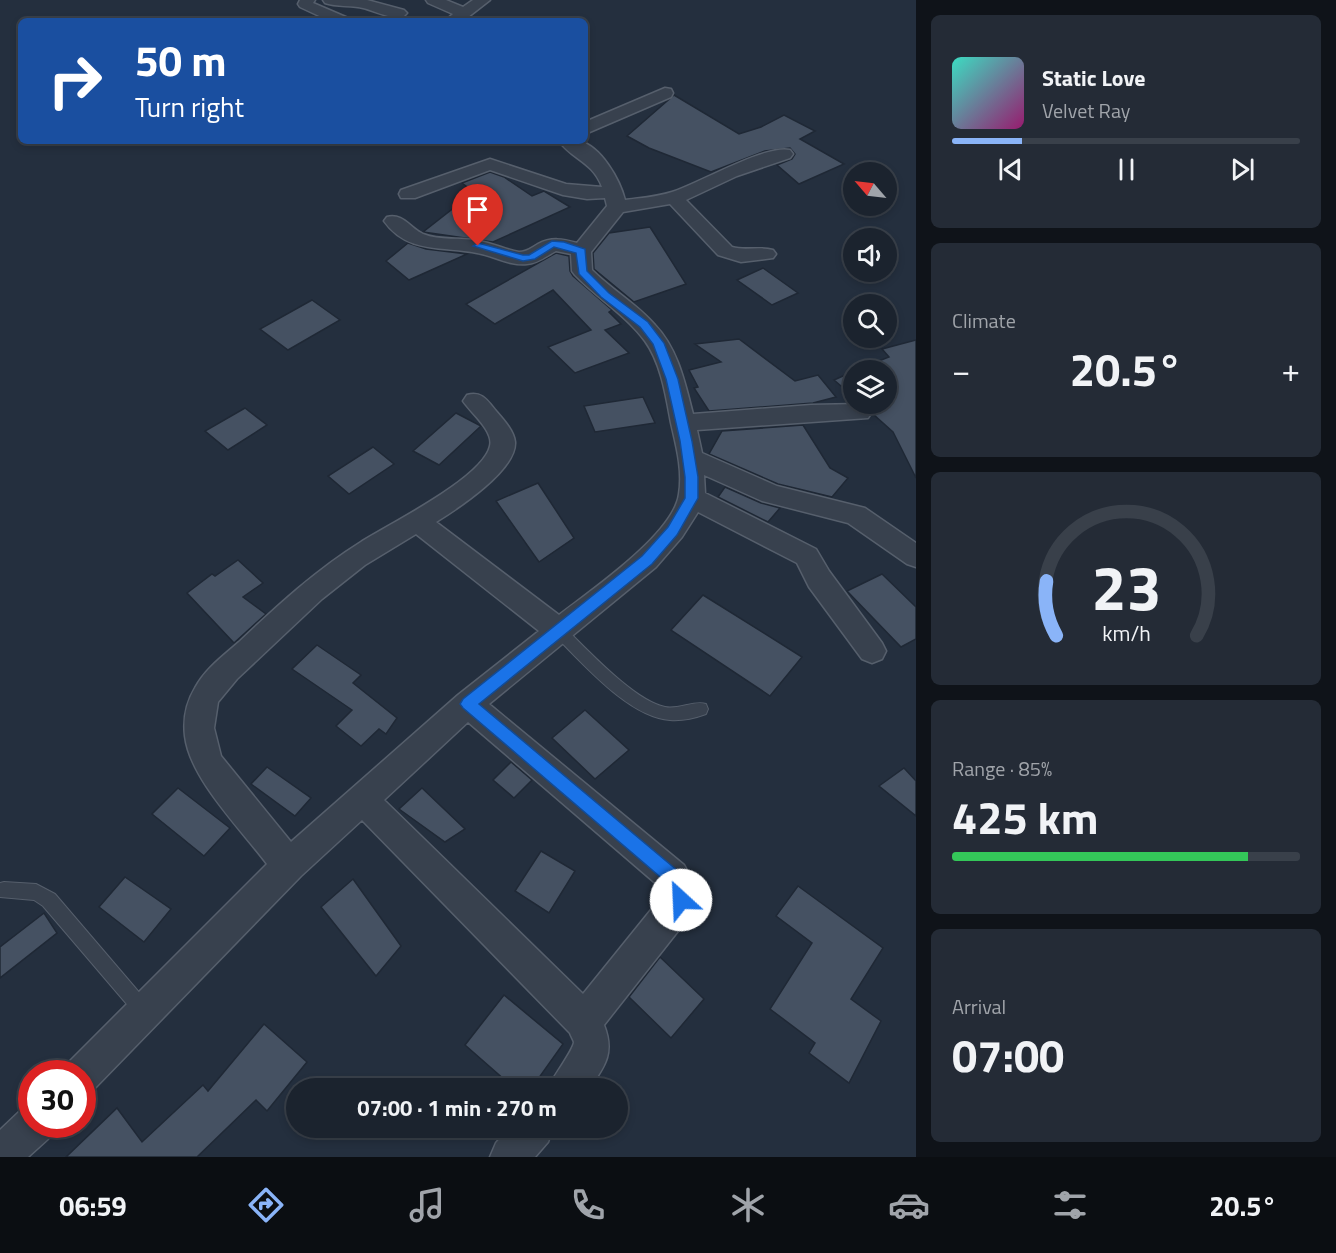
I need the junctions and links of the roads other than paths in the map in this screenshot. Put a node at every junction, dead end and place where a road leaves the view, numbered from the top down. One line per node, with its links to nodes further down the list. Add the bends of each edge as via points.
1 (308, 0): 7 (street, via 308,6)
2 (330, 0): 5 (street)
3 (433, 0): 6 (street)
4 (483, 0): 6 (street)
5 (399, 13)
6 (458, 17)
7 (337, 18)
8 (665, 93): 9 (street)
9 (588, 128)
10 (572, 144): 14 (street, via 602,165)
11 (784, 154): 13 (street, via 730,172)
12 (408, 194): 14 (street, via 490,164 563,189)
13 (674, 198): 14 (street); 17 (street, via 725,251 750,256)
14 (615, 200): 16 (street)
15 (394, 221): 16 (street, via 423,241 478,246 513,257 531,257 557,243)
16 (581, 251): 20 (street, via 582,272 644,324 659,343)
17 (766, 254)
18 (475, 401): 23 (street, via 501,435 501,451 486,472)
19 (843, 412): 20 (street)
20 (683, 423): 21 (street)
21 (689, 458): 22 (street); 24 (street, via 771,494 856,515)
22 (692, 498): 25 (street, via 666,541 653,554); 26 (street, via 807,556 819,579)
23 (417, 520): 25 (street); 30 (street, via 354,559 305,597 216,681 202,703 201,749 210,766)
24 (916, 557)
25 (558, 630): 27 (street); 28 (lane, via 644,706 680,715)
26 (872, 651)
27 (468, 704): 29 (street); 33 (street, via 672,876 679,889 681,900)
28 (701, 709)
29 (363, 800): 30 (street); 33 (street)
30 (289, 865): 32 (street)
31 (4, 890): 32 (lane, via 36,892 49,900)
32 (145, 1012): 34 (street)
33 (584, 1021): 35 (street, via 592,1042 588,1058)
34 (96, 1061)
35 (574, 1078)
36 (20, 1138): 38 (street)
37 (526, 1138): 39 (street)
38 (0, 1157)
39 (510, 1157)

